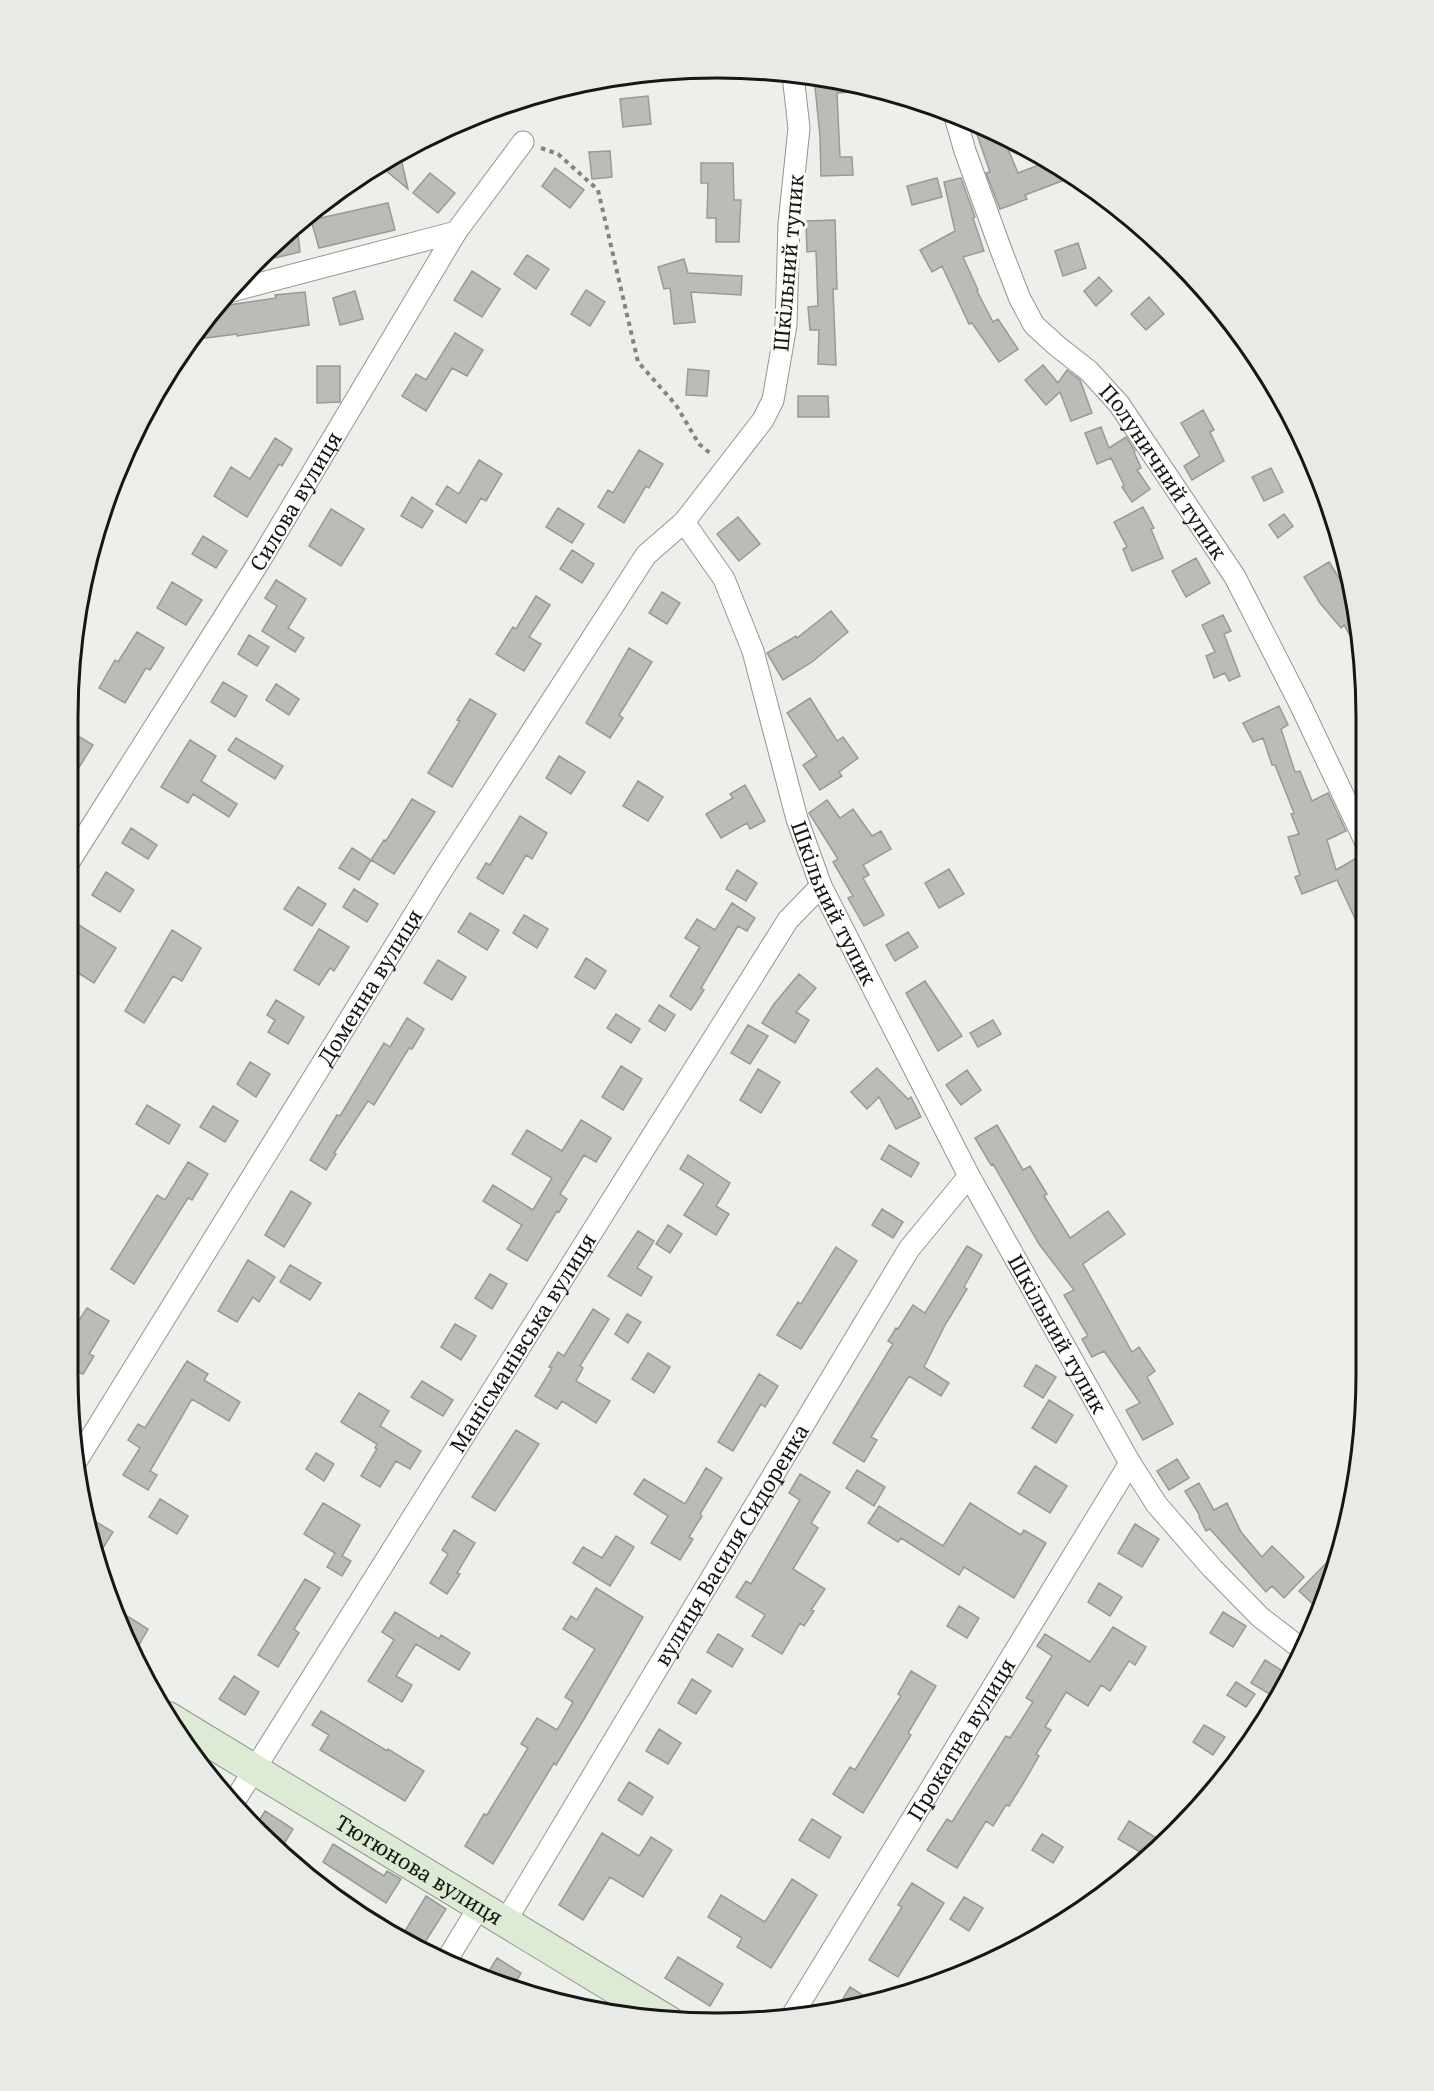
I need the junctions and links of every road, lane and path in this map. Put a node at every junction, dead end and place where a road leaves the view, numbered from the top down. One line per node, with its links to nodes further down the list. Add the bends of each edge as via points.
1 (794, 82): 6 (street, Шкільний тупик, via 800,128 789,224 786,325 773,400)
2 (958, 125): 8 (street, Полуничний тупик, via 1001,250 1034,325 1089,371 1119,404 1235,577)
3 (523, 142): 4 (street, Силова вулиця); 6 (path, via 558,154 598,190 638,362 676,405 699,444)
4 (456, 232): 5 (street); 9 (street, Силова вулиця, via 259,562)
5 (245, 288)
6 (728, 468): 7 (street, Шкільний тупик)
7 (684, 522): 10 (street, Шкільний тупик, via 724,579 753,651 797,819); 12 (street, Доменна вулиця, via 646,555 595,633 437,878)
8 (1356, 822)
9 (78, 848)
10 (820, 886): 11 (street, Шкільний тупик); 16 (street, Манісманівська вулиця, via 788,920)
11 (969, 1176): 13 (street, Шкільний тупик); 19 (street, вулиця Василя Сидоренка, via 909,1249)
12 (82, 1451)
13 (1130, 1463): 14 (street, Шкільний тупик, via 1157,1505 1212,1568 1260,1617); 21 (street, Прокатна вулиця)
14 (1296, 1644)
15 (185, 1727): 16 (street, Тютюнова вулиця)
16 (254, 1769): 17 (street, Манісманівська вулиця); 18 (street, Тютюнова вулиця)
17 (238, 1796)
18 (479, 1907): 19 (street, Тютюнова вулиця); 20 (street)
19 (505, 1922): 22 (street, Тютюнова вулиця)
20 (450, 1954)
21 (796, 2008)
22 (649, 2010)

